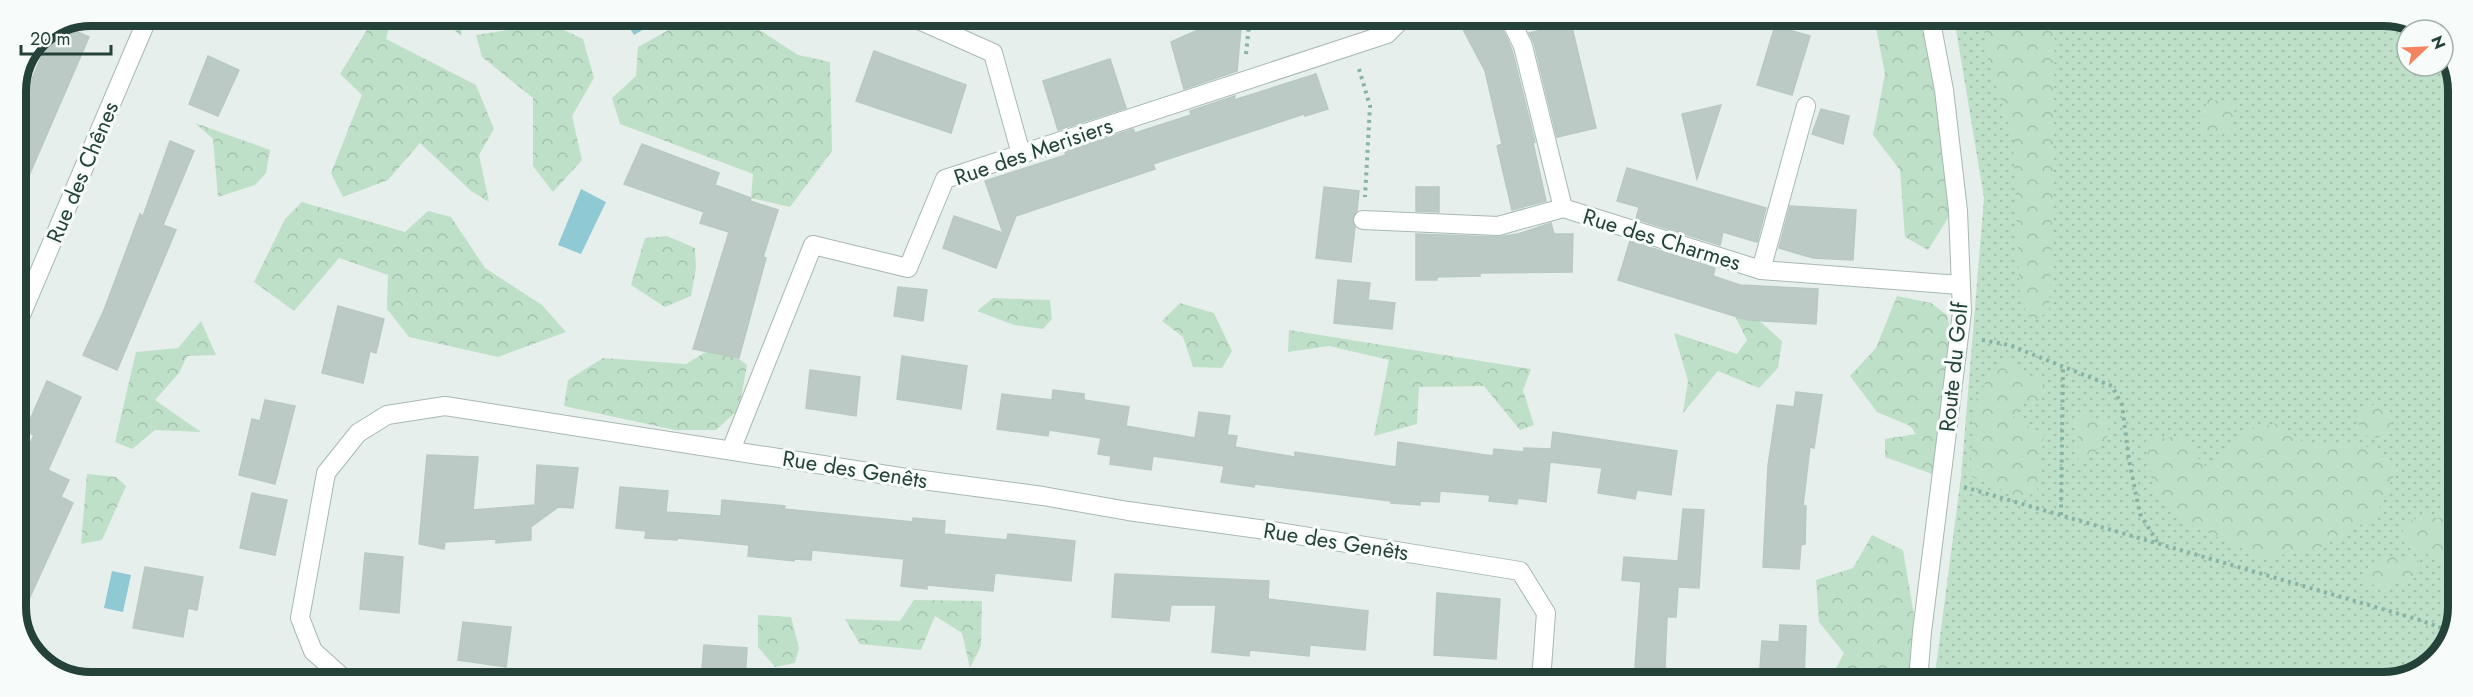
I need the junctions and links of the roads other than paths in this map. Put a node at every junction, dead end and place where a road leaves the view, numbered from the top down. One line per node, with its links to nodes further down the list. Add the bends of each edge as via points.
1 (145, 25): 12 (street, Rue des Chênes)
2 (930, 25): 7 (street, via 993,53)
3 (1397, 25): 7 (street, Rue des Merisiers, via 1388,34)
4 (1513, 25): 8 (street, Rue des Charmes, via 1523,46)
5 (1932, 25): 11 (street, Route du Golf, via 1944,90 1958,211)
6 (1806, 106): 10 (street)
7 (1021, 154): 13 (street, Rue des Merisiers, via 945,179 908,268 813,245)
8 (1563, 208): 9 (street, via 1498,226); 10 (street, Rue des Charmes)
9 (1363, 220)
10 (1761, 270): 11 (street, Rue des Charmes)
11 (1960, 285): 16 (street, Route du Golf, via 1962,312)
12 (26, 303)
13 (731, 450): 14 (street, Rue des Genêts, via 445,405 387,415 358,432 326,473 300,618 313,651); 15 (street, Rue des Genêts, via 1520,571 1546,613)
14 (336, 672)
15 (1542, 672)
16 (1919, 672)

